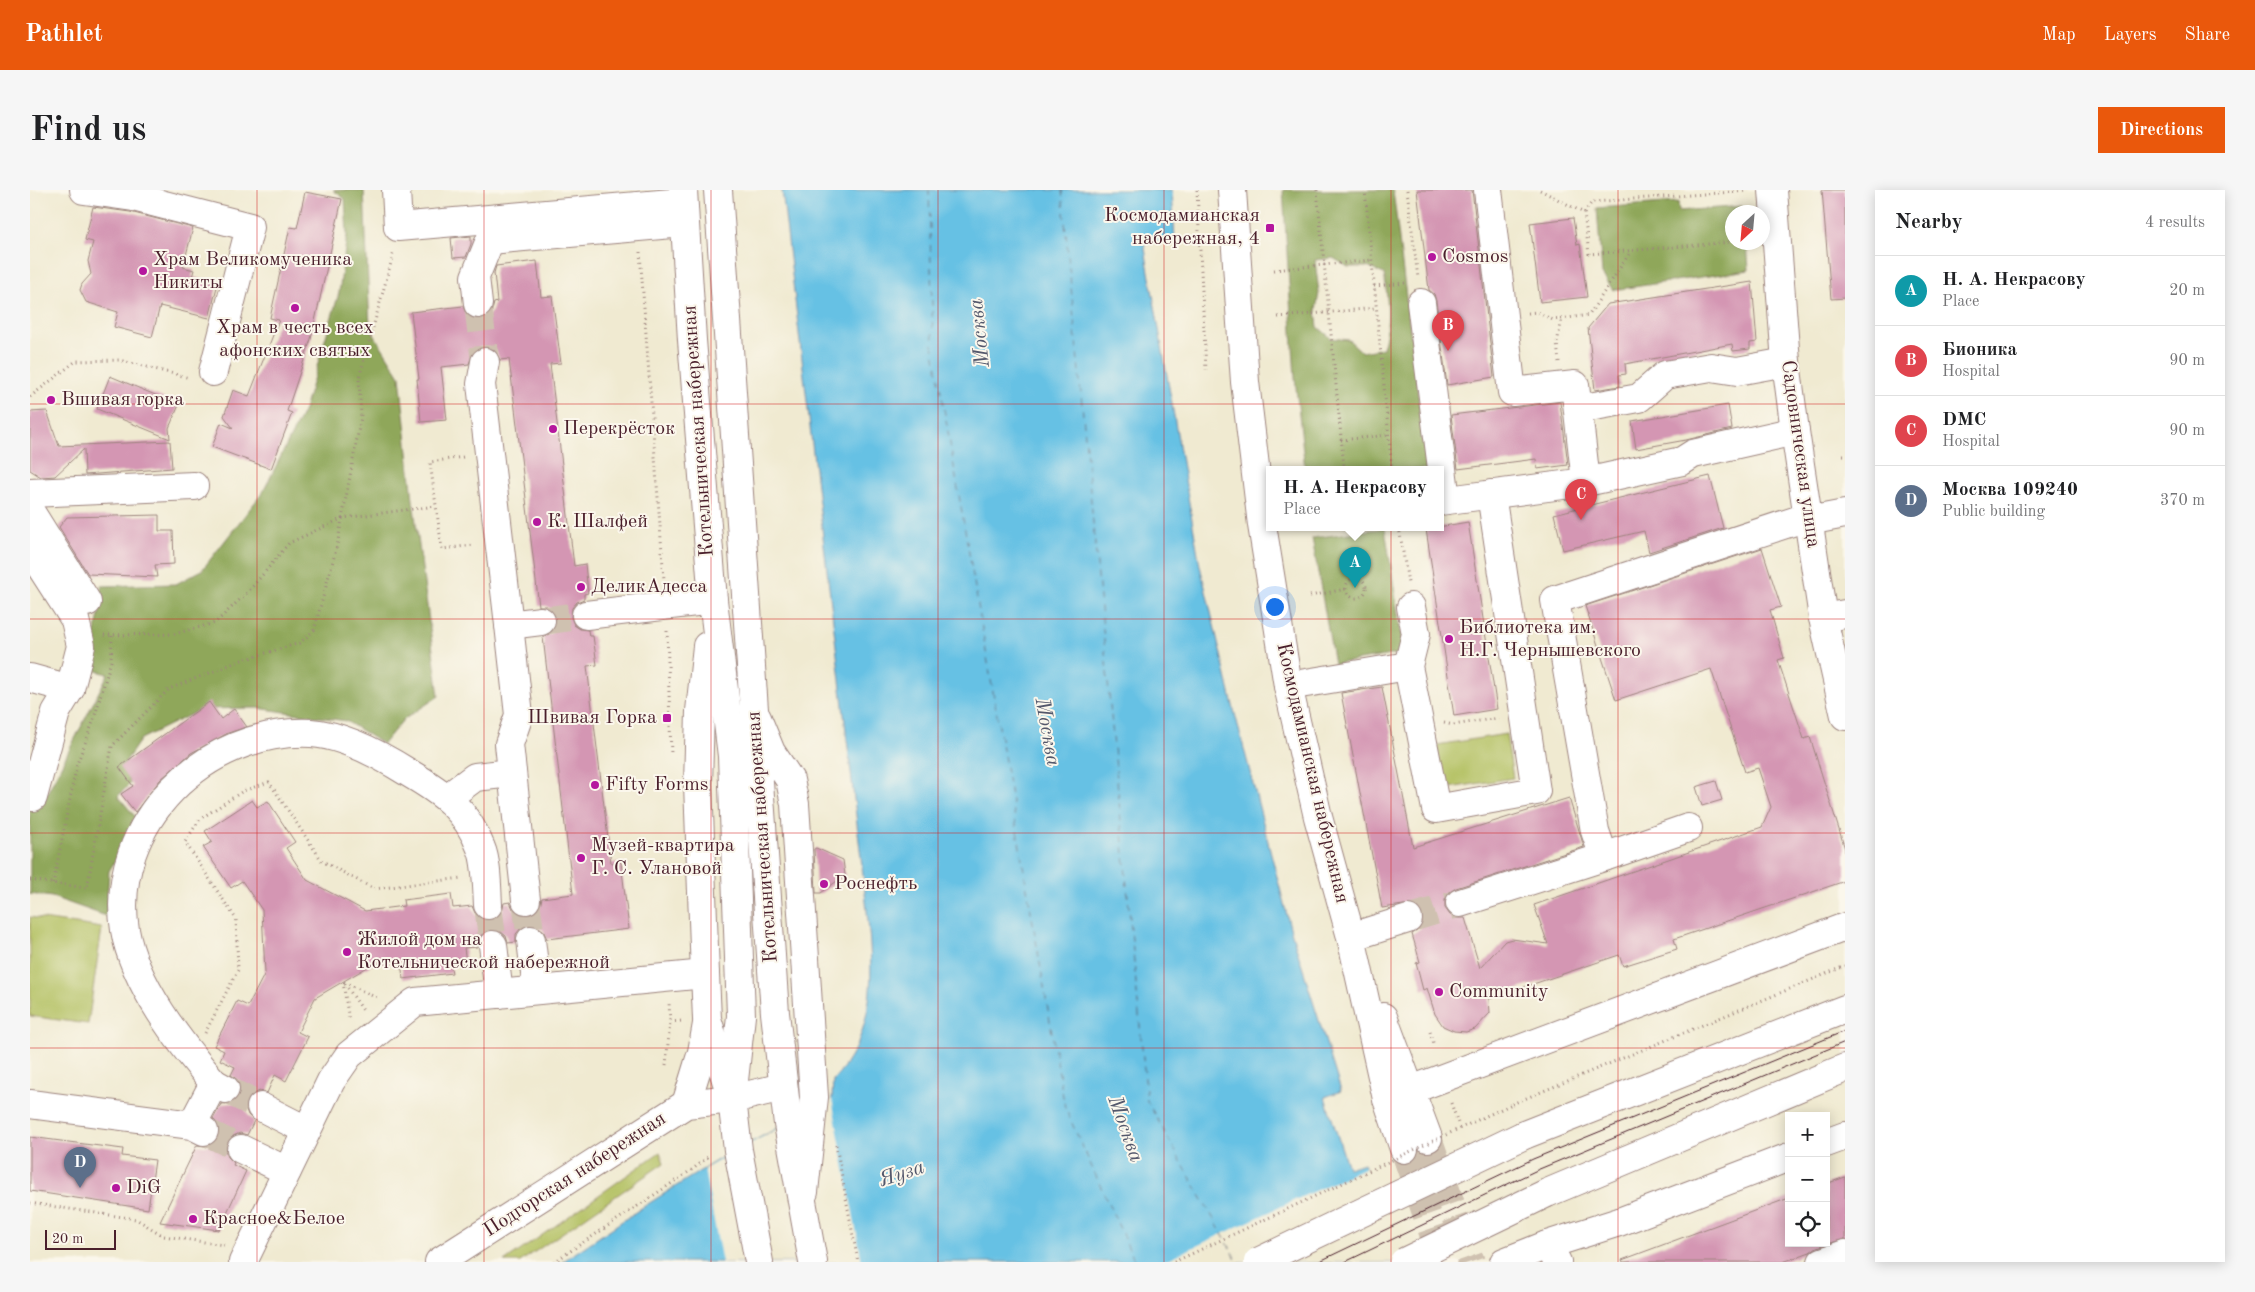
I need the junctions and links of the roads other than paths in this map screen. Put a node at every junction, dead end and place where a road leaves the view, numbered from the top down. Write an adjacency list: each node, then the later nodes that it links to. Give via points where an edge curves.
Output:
1 (84, 190): 12 (main road, via 133,197 250,227)
2 (396, 190): 7 (main road, via 398,227)
3 (718, 190): 38 (main road, Котельническая набережная)
4 (1232, 190): 24 (main road, Космодамианская набережная, via 1244,375)
5 (1488, 190): 13 (main road, via 1512,392 1575,385)
6 (1773, 190): 11 (main road, Садовническая улица)
7 (683, 205): 9 (main road, via 490,240 475,277); 27 (main road, Котельническая набережная)
8 (1420, 292): 15 (main road)
9 (478, 304)
10 (485, 362): 33 (main road, via 481,384)
11 (1786, 362): 13 (main road, via 1737,371 1711,367 1665,375 1639,398); 14 (main road, Садовническая улица)
12 (213, 372)
13 (1578, 409): 16 (main road)
14 (1795, 431): 16 (main road); 23 (main road, Садовническая улица)
15 (1439, 466)
16 (1586, 482): 19 (main road)
17 (194, 486): 18 (main road)
18 (30, 493)
19 (1491, 494): 20 (main road); 34 (main road, via 1536,790 1436,809)
20 (1444, 501)
21 (30, 511): 31 (main road)
22 (1845, 514): 23 (main road)
23 (1808, 519): 30 (main road, Садовническая улица); 44 (main road, via 1555,600 1595,832)
24 (1266, 524)
25 (1267, 531): 36 (main road, Космодамианская набережная)
26 (34, 566): 31 (main road)
27 (712, 600): 29 (main road); 53 (main road, via 700,711 698,784); 61 (main road, Котельническая набережная, via 732,756 741,1016)
28 (1411, 607): 34 (main road, via 1416,634)
29 (586, 615)
30 (1834, 616): 39 (main road, Садовническая улица)
31 (80, 619): 37 (main road, via 81,646)
32 (541, 621): 33 (main road)
33 (509, 625): 40 (main road, via 519,716 509,744)
34 (1408, 666): 36 (main road)
35 (30, 678): 37 (main road)
36 (1288, 686): 50 (main road, Космодамианская набережная, via 1318,817)
37 (70, 689): 41 (main road, via 56,712)
38 (754, 711): 59 (main road, Котельническая набережная); 72 (main road, via 771,752 790,780 795,804 814,1097)
39 (1845, 716)
40 (512, 774): 42 (main road, via 475,777); 45 (main road)
41 (30, 796)
42 (447, 798): 47 (main road, via 460,809 482,849); 62 (main road, via 390,761 351,743 312,733 278,735 245,743 211,759 182,779 161,801 142,830 129,859 122,894 125,931 152,998 182,1046 220,1086 198,1128)
43 (1688, 828): 44 (main road)
44 (1604, 857): 46 (main road)
45 (526, 900)
46 (1460, 903)
47 (488, 904)
48 (1408, 919): 50 (main road)
49 (1845, 927): 60 (main road)
50 (1352, 937): 60 (main road, Космодамианская набережная)
51 (531, 940): 54 (main road)
52 (493, 945): 55 (main road)
53 (705, 974): 54 (main road); 57 (main road)
54 (537, 990): 55 (main road)
55 (499, 994): 65 (main road, via 415,1002 354,1052 331,1081)
56 (1845, 1009): 79 (main road, bridge, via 1524,1135)
57 (707, 1019): 61 (main road); 63 (main road, Подгорская набережная, via 702,1052)
58 (1845, 1068): 80 (main road, bridge, via 1547,1193)
59 (783, 1086): 61 (main road, Подгорская набережная); 72 (main road, Котельническая набережная)
60 (1399, 1094): 68 (main road, Космодамианская набережная)
61 (732, 1099): 63 (main road, Подгорская набережная); 77 (main road, Котельническая набережная, via 738,1150)
62 (30, 1104)
63 (686, 1104): 76 (main road, Подгорская набережная)
64 (261, 1107): 65 (main road)
65 (306, 1130): 71 (main road)
66 (1845, 1136): 67 (main road)
67 (1830, 1142)
68 (1416, 1143)
69 (241, 1148): 71 (main road)
70 (1785, 1159): 73 (main road, via 1619,1222)
71 (287, 1171): 75 (main road)
72 (802, 1204): 78 (main road, Котельническая набережная)
73 (1552, 1254): 81 (main road)
74 (1845, 1254): 82 (main road)
75 (246, 1255)
76 (439, 1262)
77 (760, 1262)
78 (813, 1262)
79 (1258, 1262)
80 (1404, 1262)
81 (1504, 1262)
82 (1822, 1262)

